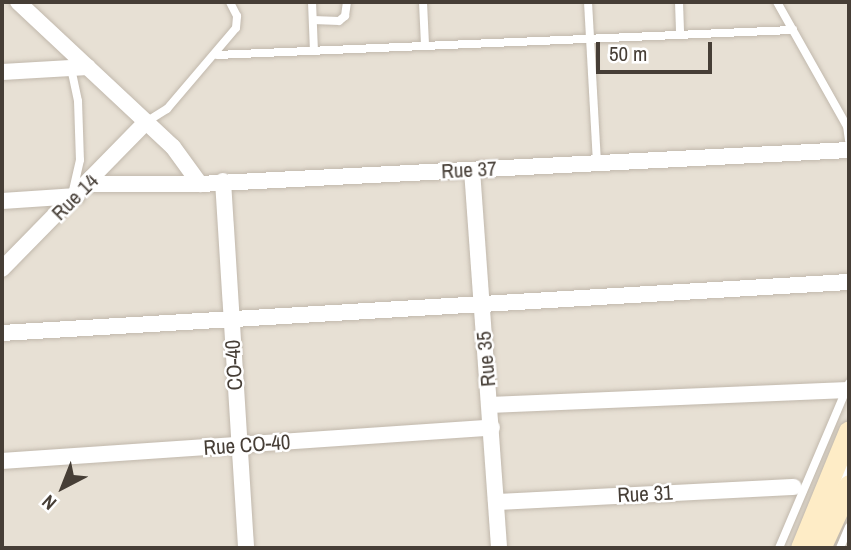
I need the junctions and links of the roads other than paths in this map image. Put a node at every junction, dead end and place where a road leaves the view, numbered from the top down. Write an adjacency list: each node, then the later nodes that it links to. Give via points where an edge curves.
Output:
1 (18, 2): 16 (street)
2 (230, 2): 15 (lane, via 237,16 236,28)
3 (312, 2): 9 (lane)
4 (347, 2): 9 (lane, via 345,16 339,21)
5 (423, 2): 13 (lane)
6 (588, 2): 12 (lane)
7 (679, 2): 11 (lane)
8 (777, 2): 10 (lane)
9 (313, 20): 14 (lane)
10 (793, 30): 11 (lane); 20 (lane, via 847,126)
11 (680, 35): 12 (lane)
12 (590, 39): 13 (lane); 22 (lane)
13 (425, 45): 14 (lane)
14 (314, 51): 15 (lane)
15 (217, 55): 19 (lane, via 167,109)
16 (88, 66): 17 (street); 19 (street)
17 (71, 68): 18 (street); 27 (lane, via 78,101 80,160)
18 (2, 72)
19 (146, 122): 25 (street, Rue 14); 26 (street, via 173,147)
20 (849, 140)
21 (849, 150): 22 (street, Rue 37)
22 (597, 162): 23 (street, Rue 37)
23 (472, 170): 24 (street, Rue 37); 31 (street, Rue 35)
24 (223, 181): 26 (street, Rue 37); 32 (street, CO-40)
25 (89, 184): 26 (street, Rue 37); 27 (street, Rue 14)
26 (200, 184)
27 (74, 196): 28 (street); 29 (street, Rue 14)
28 (2, 201)
29 (2, 269)
30 (849, 282): 31 (street)
31 (482, 304): 32 (street); 35 (street, Rue 35)
32 (232, 319): 33 (street); 38 (street, CO-40)
33 (2, 333)
34 (848, 386): 35 (street); 42 (lane)
35 (491, 405): 36 (street, Rue 35)
36 (492, 428): 38 (street, Rue CO-40); 43 (street, Rue 35)
37 (849, 431): 48 (street)
38 (239, 445): 39 (street, Rue CO-40); 45 (street, CO-40)
39 (2, 461)
40 (849, 461): 49 (lane)
41 (849, 485): 50 (street)
42 (801, 487): 43 (street, Rue 31); 47 (lane)
43 (496, 502): 46 (street, Rue 35)
44 (849, 527): 51 (lane)
45 (246, 548)
46 (499, 548)
47 (779, 548)
48 (801, 548)
49 (811, 548)
50 (821, 548)
51 (839, 548)

